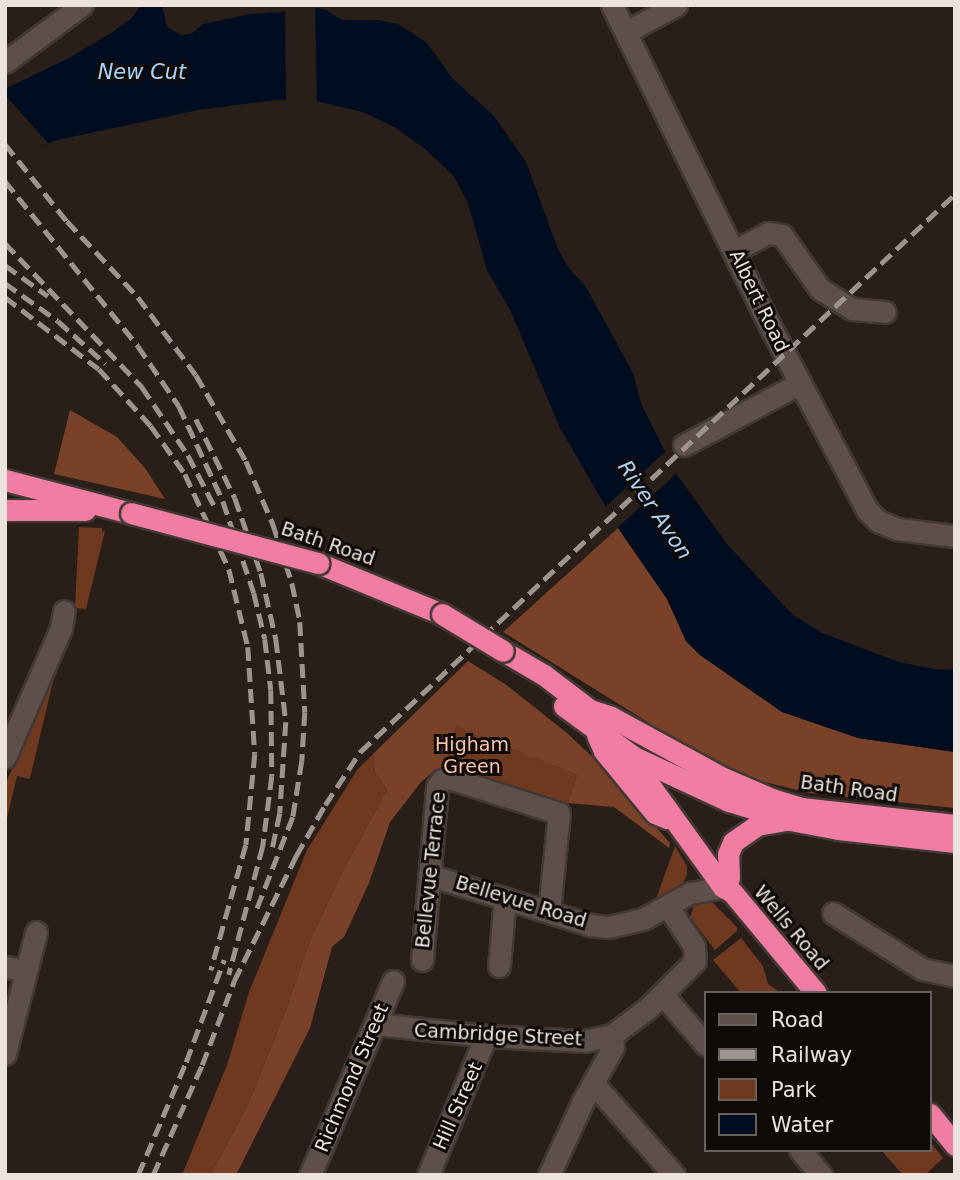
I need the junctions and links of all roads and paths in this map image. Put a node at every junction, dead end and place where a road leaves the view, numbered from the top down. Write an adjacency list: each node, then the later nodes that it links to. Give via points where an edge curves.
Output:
1 (82, 5): 5 (street)
2 (612, 5): 4 (street, Albert Road)
3 (673, 6): 4 (street)
4 (626, 32): 6 (street, Albert Road)
5 (5, 62)
6 (734, 251): 7 (street, via 768,233 782,235 820,289 852,309); 8 (street, Albert Road)
7 (885, 312)
8 (800, 383): 9 (street); 13 (street, Albert Road, via 867,510 878,521 897,530)
9 (684, 445)
10 (5, 480): 12 (highway, Bath Road)
11 (5, 510): 12 (highway, Bath Road)
12 (123, 511): 15 (highway, Bath Road, bridge, via 318,563 442,614)
13 (955, 536)
14 (64, 611): 19 (street, via 61,628)
15 (508, 654): 16 (highway, Bath Road); 17 (highway, Bath Road)
16 (590, 710): 18 (highway, Bath Road); 22 (highway, Bath Road, via 723,778 791,805)
17 (597, 733): 18 (highway, Bath Road); 21 (highway, via 604,751 654,813)
18 (624, 750): 20 (highway, Bath Road, via 729,801); 21 (highway, Wells Road)
19 (5, 757)
20 (790, 820): 23 (highway, Bath Road); 26 (highway, via 757,825 733,842 728,854)
21 (680, 824): 24 (highway, Wells Road)
22 (955, 825)
23 (955, 842)
24 (698, 852): 26 (highway, Wells Road, via 705,847); 27 (street)
25 (429, 875): 28 (street, Bellevue Road); 30 (street, Bellevue Terrace, via 437,787 449,778 559,813); 33 (street, Bellevue Terrace)
26 (728, 886): 27 (street, Bellevue Road); 38 (highway, Wells Road)
27 (690, 893): 29 (street, Bellevue Road)
28 (505, 898): 30 (street, Bellevue Road); 34 (street)
29 (668, 907): 30 (street, Bellevue Road, via 608,927); 39 (street, Cambridge Street, via 697,953)
30 (550, 911)
31 (832, 913): 36 (street, via 922,969)
32 (36, 932): 35 (street)
33 (422, 960)
34 (499, 967)
35 (16, 968): 44 (street)
36 (955, 976)
37 (393, 981): 40 (street, Richmond Street)
38 (814, 991)
39 (663, 995): 41 (street, Cambridge Street); 43 (street)
40 (376, 1024): 42 (street, Cambridge Street); 49 (street, Richmond Street)
41 (612, 1035): 42 (street, Cambridge Street, via 585,1041); 45 (street, via 613,1047)
42 (486, 1036): 50 (street, Hill Street)
43 (704, 1043)
44 (5, 1054)
45 (593, 1083): 51 (street); 52 (street)
46 (932, 1116): 47 (highway)
47 (954, 1142)
48 (802, 1152): 53 (street)
49 (310, 1175)
50 (428, 1175)
51 (549, 1175)
52 (674, 1175)
53 (821, 1175)

